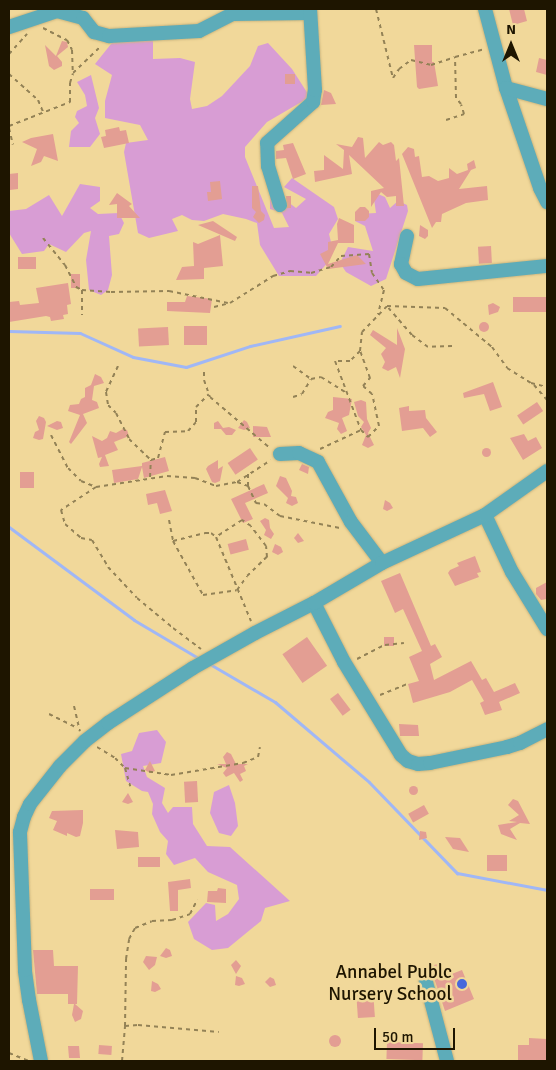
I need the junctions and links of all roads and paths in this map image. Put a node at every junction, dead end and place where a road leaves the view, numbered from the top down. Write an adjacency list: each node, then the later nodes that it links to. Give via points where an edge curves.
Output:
1 (376, 9): 9 (path, via 393,78 411,60 431,65)
2 (485, 9): 7 (street)
3 (310, 11): 6 (street, via 232,14 200,31); 19 (street, via 313,102 267,143 268,166)
4 (31, 21): 5 (street); 6 (street, via 49,12 67,12 83,18 100,35); 8 (path, via 26,38); 10 (path, via 67,40 72,50)
5 (9, 27)
6 (108, 36): 10 (path)
7 (494, 46): 9 (path); 12 (street)
8 (9, 54)
9 (455, 57): 15 (path, via 456,98 462,104 464,114)
10 (73, 73): 14 (path, via 70,102)
11 (9, 74): 14 (path, via 38,100)
12 (506, 88): 13 (street); 18 (street)
13 (547, 99)
14 (43, 112): 16 (path)
15 (446, 120)
16 (9, 127): 17 (path)
17 (13, 144)
18 (547, 202)
19 (280, 205)
20 (407, 236): 22 (street, via 401,264 406,273 418,279)
21 (43, 238): 23 (path, via 65,265 76,287)
22 (547, 266)
23 (82, 290): 24 (path, via 169,291); 27 (path)
24 (230, 303): 26 (path); 28 (path, via 273,276 290,271 311,273 331,267 341,256 368,254 372,273 384,290)
25 (387, 306): 28 (path); 29 (path, via 412,335 428,347); 35 (path, via 445,308 492,347 507,368)
26 (214, 307)
27 (82, 315)
28 (377, 316): 30 (path, via 362,332)
29 (452, 346)
30 (360, 351): 37 (path, via 350,361 335,361); 41 (path, via 370,378 363,386 372,394 379,426 368,438)
31 (118, 366): 44 (path, via 106,392 108,405 116,413 129,439)
32 (293, 366): 34 (path)
33 (204, 372): 38 (path)
34 (312, 379): 37 (path, via 321,378); 39 (path, via 302,394)
35 (534, 384): 36 (path); 40 (path)
36 (547, 388)
37 (347, 393): 41 (path)
38 (208, 394): 43 (path, via 258,439); 44 (path, via 196,407 196,422 188,431 165,432 158,458)
39 (293, 397)
40 (547, 400)
41 (360, 430): 45 (path, via 321,448)
42 (51, 435): 51 (path, via 68,468 81,481)
43 (280, 454): 45 (street, via 299,453); 47 (path)
44 (151, 460): 48 (path)
45 (318, 462): 54 (street, via 351,522)
46 (547, 471): 52 (street)
47 (248, 474): 49 (path); 50 (path)
48 (150, 477): 49 (path, via 195,478 216,486); 51 (path)
49 (237, 482): 50 (path)
50 (248, 486): 54 (path, via 256,503 264,504 280,516)
51 (96, 487): 63 (path, via 61,510 65,524 81,538 92,540 108,567 137,598)
52 (485, 515): 57 (street); 60 (street, via 512,572)
53 (169, 520): 56 (path)
54 (360, 532): 57 (street)
55 (216, 538): 56 (path, via 205,533); 58 (path); 58 (path, via 242,520 251,526 266,546 267,557)
56 (173, 541): 58 (path, via 204,595)
57 (382, 563): 59 (street)
58 (237, 590): 61 (path)
59 (314, 603): 61 (street); 64 (street)
60 (547, 629)
61 (256, 633): 63 (street)
62 (404, 643): 64 (path, via 385,645)
63 (213, 657): 70 (street, via 108,722)
64 (346, 664): 66 (street)
65 (408, 684): 66 (path)
66 (369, 700): 69 (street, via 401,755 418,764 507,747)
67 (74, 706): 70 (path)
68 (49, 714): 70 (path)
69 (547, 729)
70 (82, 734): 72 (path); 80 (street, via 30,804 20,832 25,970)
71 (260, 747): 72 (path, via 258,757 243,763 171,775)
72 (125, 768): 73 (path)
73 (130, 786)
74 (197, 900): 76 (path, via 190,914 172,920 152,921 135,928 129,939 126,959)
75 (426, 982): 82 (street)
76 (125, 1026): 77 (path); 81 (path)
77 (219, 1032)
78 (9, 1054): 79 (path)
79 (27, 1061)
80 (41, 1061)
81 (122, 1061)
82 (447, 1061)

